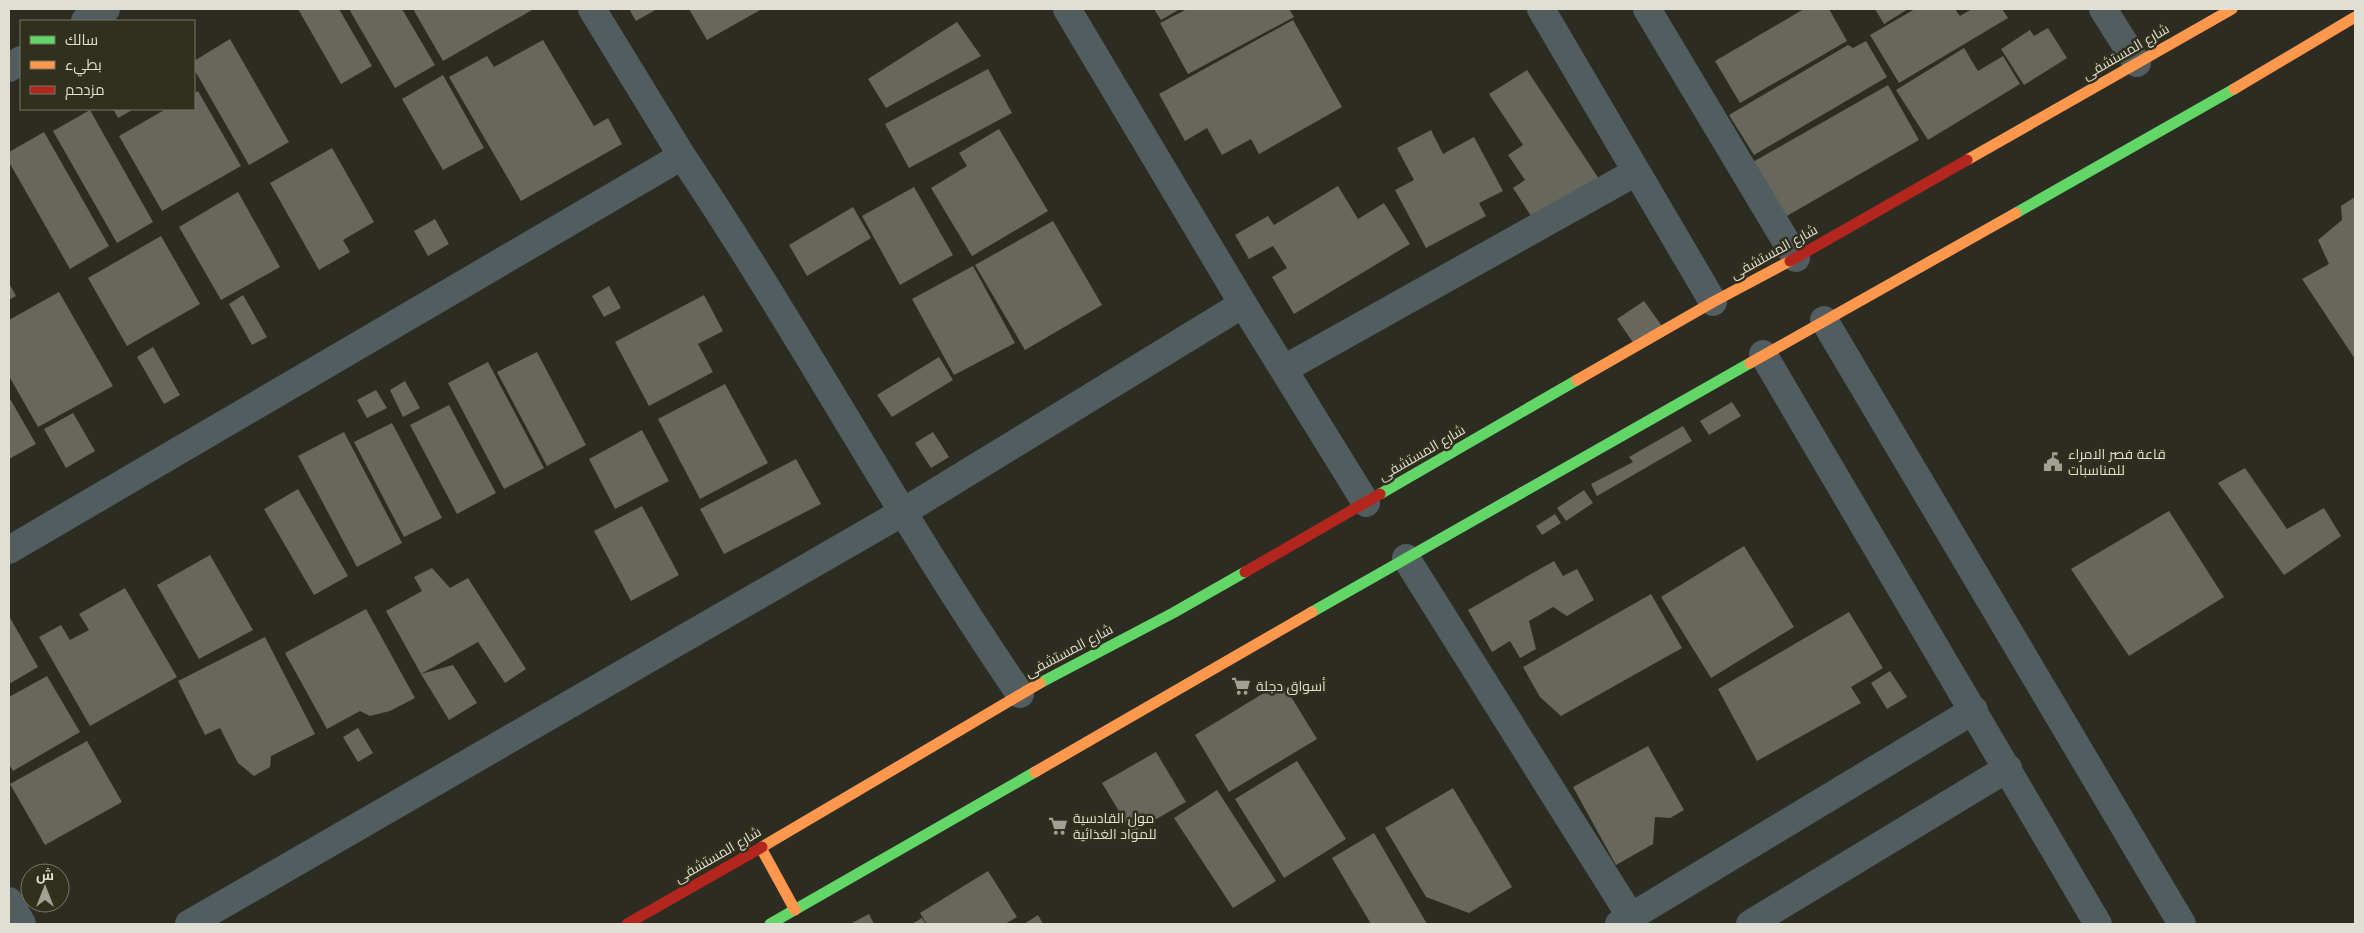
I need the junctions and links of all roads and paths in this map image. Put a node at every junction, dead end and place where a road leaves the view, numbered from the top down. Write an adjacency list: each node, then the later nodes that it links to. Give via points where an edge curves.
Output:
1 (106, 9): 9 (street)
2 (592, 9): 13 (street)
3 (1068, 9): 17 (street)
4 (1541, 9): 14 (street)
5 (1647, 9): 15 (street)
6 (2103, 9): 11 (street)
7 (2232, 9): 11 (street, شارع المستشفى)
8 (2355, 17): 18 (street, via 2189,115)
9 (87, 20)
10 (20, 61): 12 (street)
11 (2137, 63): 15 (street, شارع المستشفى)
12 (9, 68)
13 (682, 156): 22 (street, via 740,242); 23 (street)
14 (1636, 172): 16 (street); 20 (street)
15 (1796, 258): 16 (street, شارع المستشفى)
16 (1713, 302): 21 (street, شارع المستشفى)
17 (1243, 304): 20 (street); 22 (street)
18 (1824, 320): 19 (street); 38 (street)
19 (1762, 354): 24 (street); 26 (street)
20 (1284, 369): 21 (street)
21 (1366, 503): 25 (street, شارع المستشفى, via 1173,613)
22 (903, 512): 25 (street); 33 (street)
23 (9, 550)
24 (1406, 558): 30 (street); 31 (street)
25 (1020, 694): 28 (street, شارع المستشفى)
26 (1974, 710): 27 (street); 31 (street)
27 (2008, 768): 36 (street); 37 (street)
28 (761, 848): 30 (street); 34 (street, شارع المستشفى)
29 (9, 902): 32 (street)
30 (795, 910): 35 (street)
31 (1625, 921)
32 (22, 924)
33 (189, 924)
34 (627, 924)
35 (770, 924)
36 (1750, 924)
37 (2098, 924)
38 (2182, 924)

